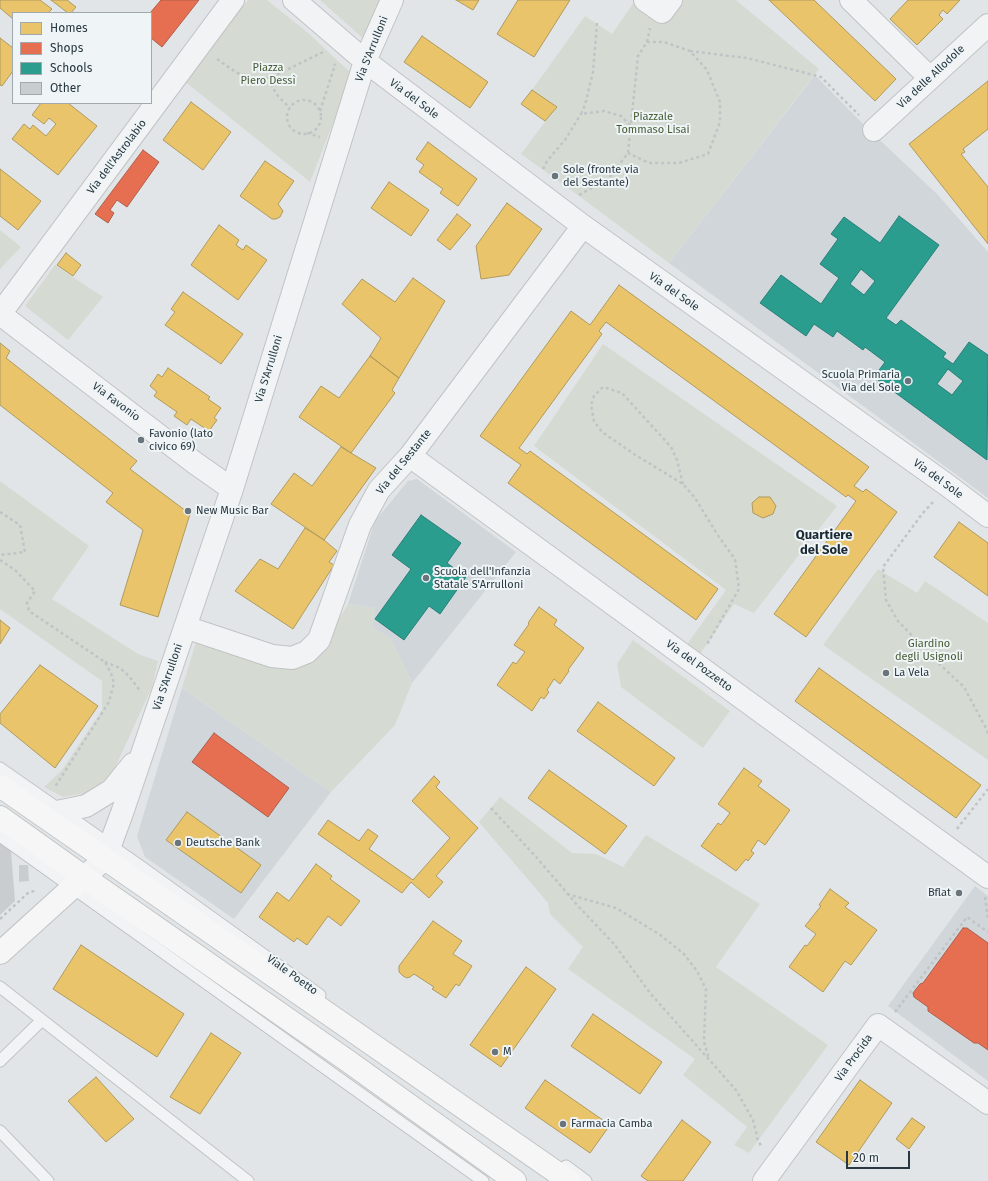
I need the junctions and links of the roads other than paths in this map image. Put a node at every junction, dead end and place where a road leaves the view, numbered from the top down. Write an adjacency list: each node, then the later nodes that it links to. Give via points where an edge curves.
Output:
1 (233, 0): 12 (street, Via dell'Astrolabio)
2 (294, 0): 8 (street, Via del Sole)
3 (392, 0): 8 (street, Via S'Arrulloni)
4 (645, 0): 5 (street, via 662,12)
5 (671, 0)
6 (863, 4): 9 (street)
7 (988, 25): 9 (street, Via delle Allodole)
8 (365, 61): 11 (street, Via del Sole); 14 (street, Via S'Arrulloni)
9 (930, 78): 10 (street, Via delle Allodole)
10 (874, 130)
11 (583, 226): 13 (street, Via del Sestante); 15 (street, Via del Sole)
12 (0, 314): 14 (street, Via Favonio)
13 (410, 456): 16 (street, Via del Sestante, via 379,490 360,525 319,640 307,652 292,658 272,656); 25 (street, Via del Pozzetto, via 945,846)
14 (232, 489): 16 (street, Via S'Arrulloni)
15 (988, 516)
16 (185, 627): 17 (street, Via S'Arrulloni)
17 (150, 729): 20 (street, Via S'Arrulloni, via 132,766 112,790 86,806); 23 (street, Via S'Arrulloni)
18 (0, 768): 20 (lane, Viale Poetto)
19 (0, 786): 20 (main road, Viale Poetto)
20 (50, 809): 23 (main road, Viale Poetto, via 65,830)
21 (0, 817): 24 (main road)
22 (0, 836): 24 (lane)
23 (108, 852): 24 (street); 36 (main road, Viale Poetto); 37 (lane, Viale Poetto)
24 (78, 882): 26 (main road); 34 (lane); 35 (main road, via 345,1059)
25 (986, 885)
26 (0, 953)
27 (0, 987): 28 (lane)
28 (42, 1020): 29 (lane); 33 (lane)
29 (0, 1061)
30 (988, 1104): 38 (street, Via Procida, via 878,1025)
31 (0, 1131): 32 (lane)
32 (48, 1181)
33 (248, 1181)
34 (482, 1181)
35 (515, 1181)
36 (569, 1181)
37 (586, 1181)
38 (764, 1181)

